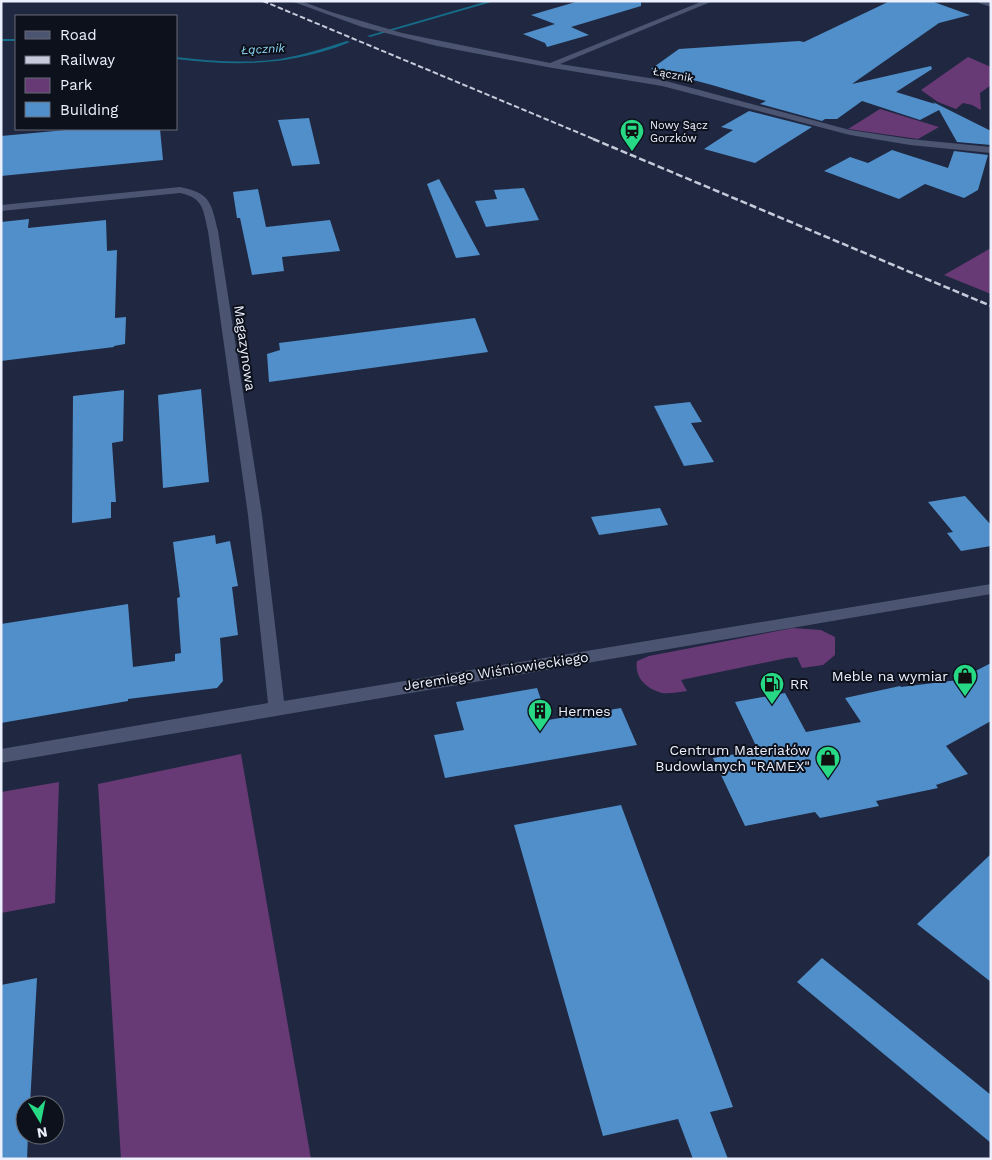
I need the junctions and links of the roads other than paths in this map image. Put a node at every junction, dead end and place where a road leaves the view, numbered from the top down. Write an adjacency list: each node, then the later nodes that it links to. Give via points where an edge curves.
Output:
1 (294, 1): 5 (street, Łącznik, via 382,30)
2 (710, 1): 5 (street)
3 (982, 1): 4 (street)
4 (991, 4)
5 (550, 65): 6 (street, Łącznik, via 703,92 870,136)
6 (991, 150)
7 (1, 208): 9 (street, Magazynowa, via 180,190 196,192 205,199 213,231 255,515)
8 (991, 589): 9 (street, Jeremiego Wiśniowieckiego)
9 (277, 708): 10 (street, Jeremiego Wiśniowieckiego)
10 (1, 756)

